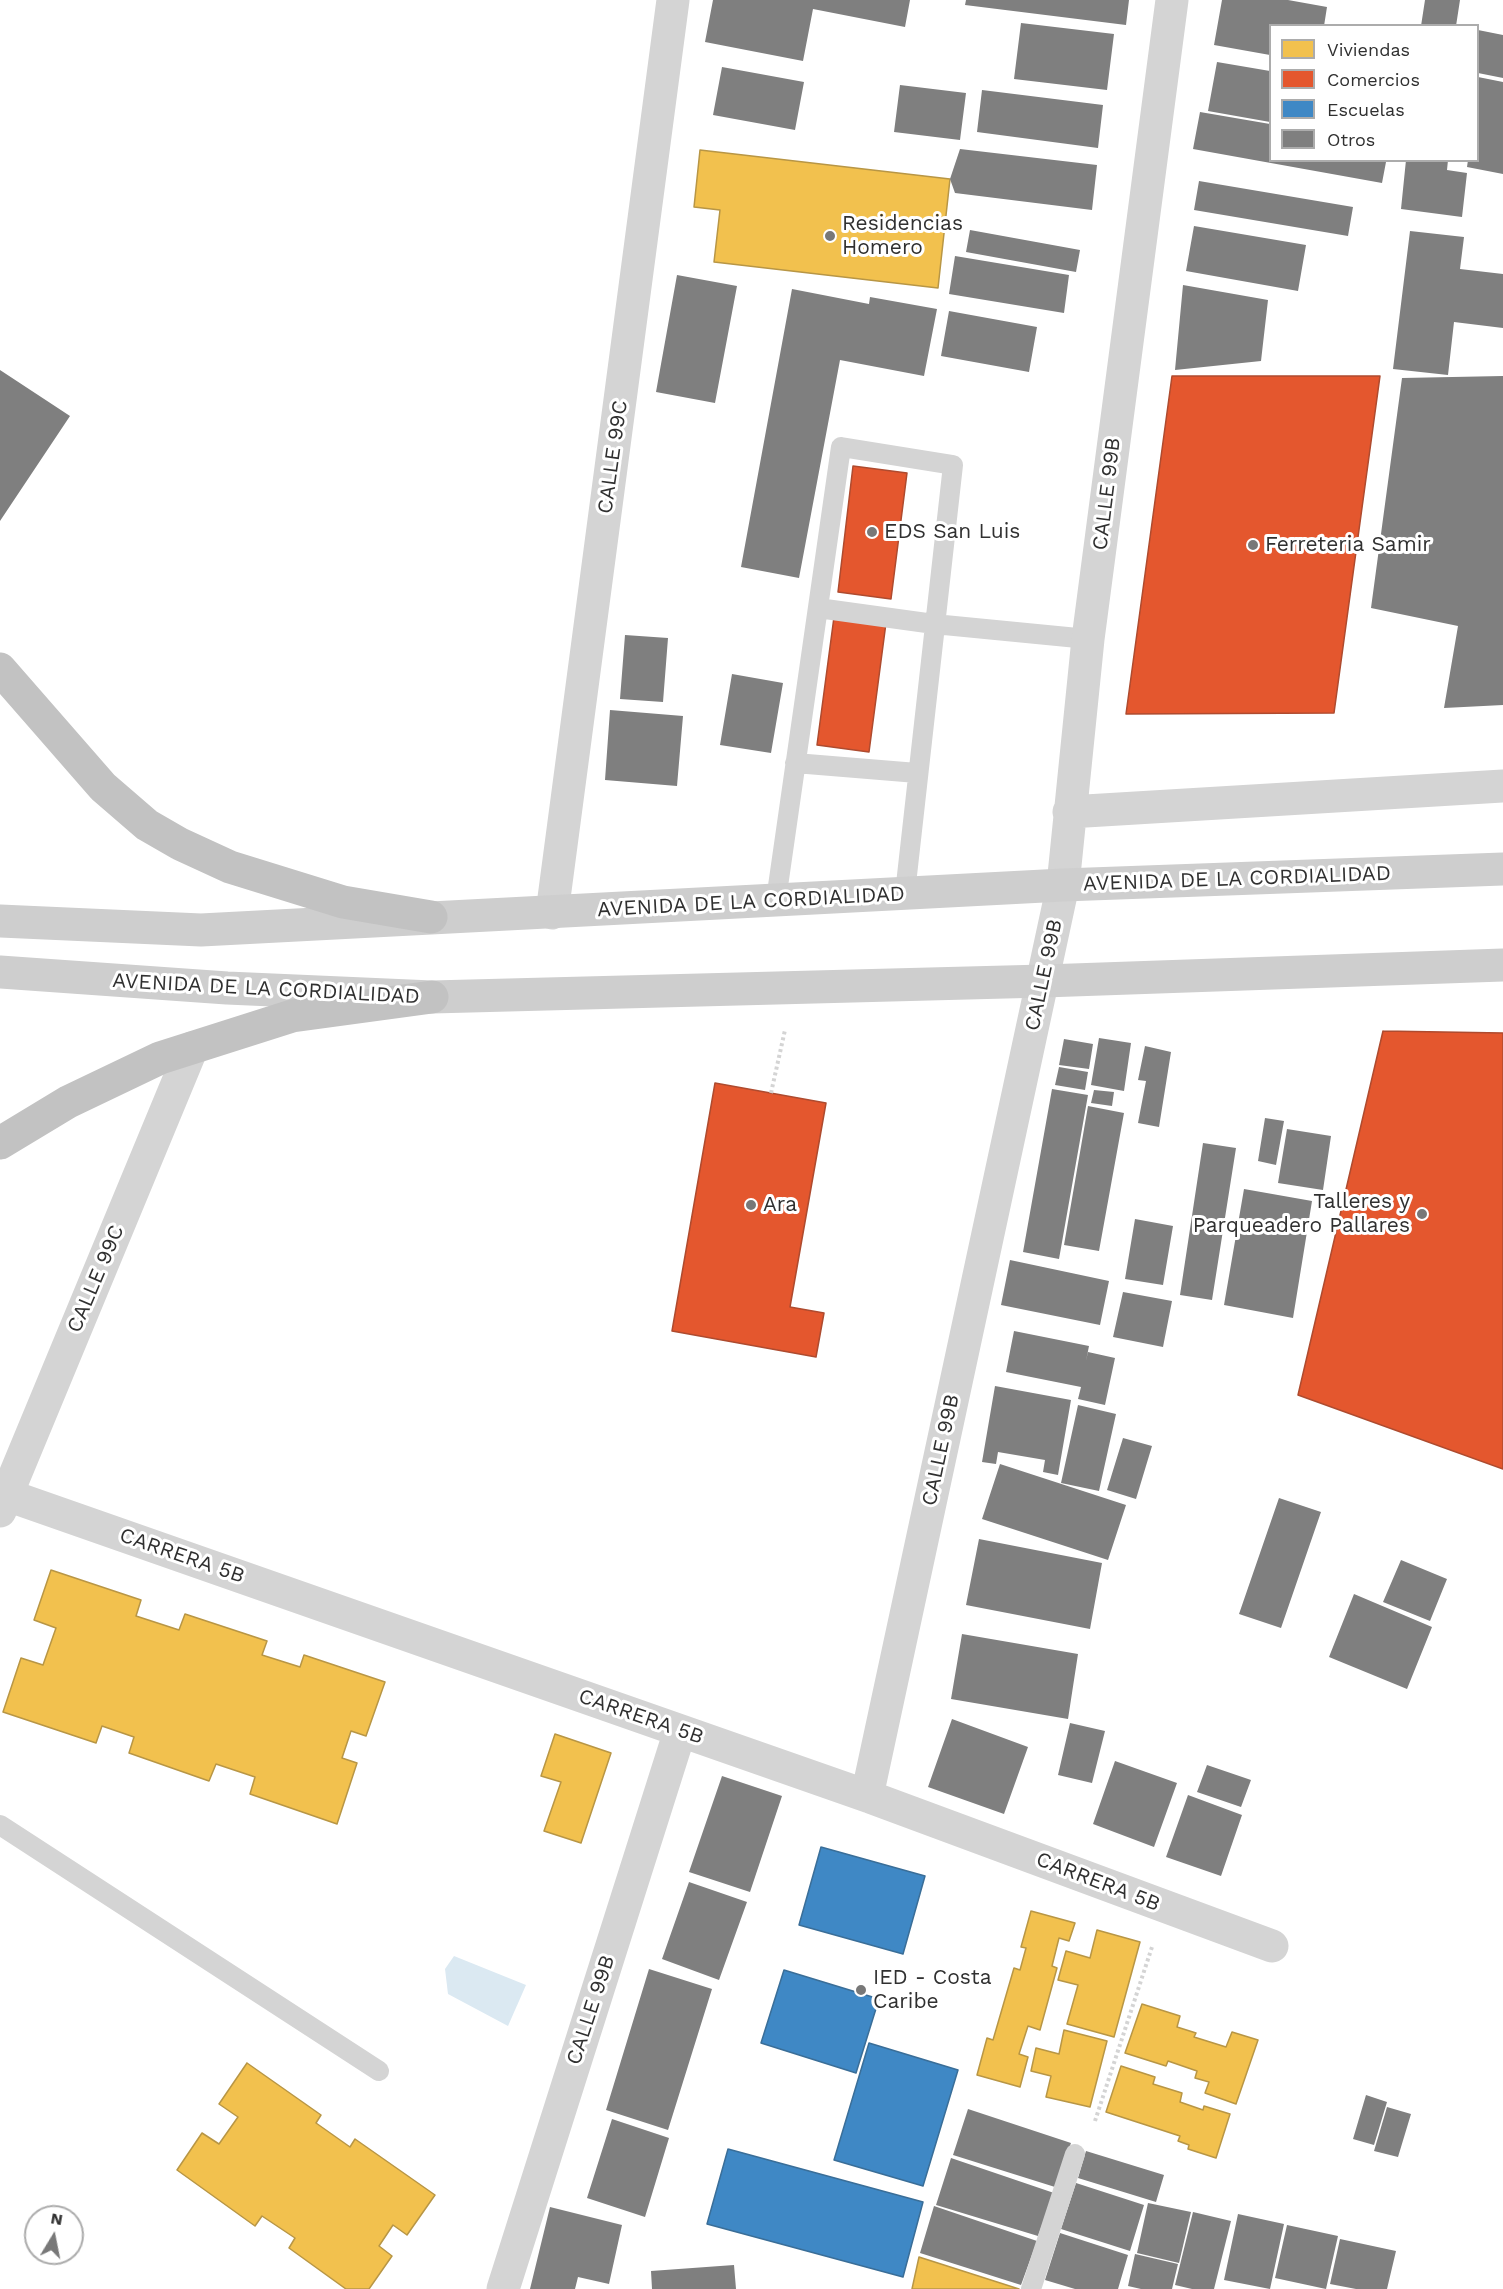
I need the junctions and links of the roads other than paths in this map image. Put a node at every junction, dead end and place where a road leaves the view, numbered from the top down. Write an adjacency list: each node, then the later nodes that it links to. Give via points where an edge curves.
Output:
1 (673, 0): 15 (street, CALLE 99C)
2 (1172, 0): 5 (street, CALLE 99B)
3 (818, 608): 4 (lane); 4 (lane, via 841,447 953,465); 7 (lane)
4 (934, 624): 5 (lane); 8 (lane)
5 (1088, 639): 10 (street, CALLE 99B)
6 (0, 669): 16 (highway, via 103,787 147,825 171,839 230,867 272,881 343,902)
7 (795, 763): 8 (lane); 14 (lane)
8 (917, 773): 13 (lane)
9 (1503, 786): 10 (street)
10 (1070, 812): 12 (street, CALLE 99B)
11 (1503, 869): 12 (main road, AVENIDA DE LA CORDIALIDAD)
12 (1063, 885): 13 (main road, AVENIDA DE LA CORDIALIDAD); 20 (street, CALLE 99B)
13 (905, 893): 14 (main road, AVENIDA DE LA CORDIALIDAD)
14 (776, 900): 15 (main road, AVENIDA DE LA CORDIALIDAD)
15 (552, 913): 16 (main road, AVENIDA DE LA CORDIALIDAD)
16 (431, 917): 17 (main road, AVENIDA DE LA CORDIALIDAD, via 201,930)
17 (0, 921)
18 (1503, 965): 20 (main road, AVENIDA DE LA CORDIALIDAD)
19 (0, 972): 21 (main road, AVENIDA DE LA CORDIALIDAD)
20 (1044, 981): 21 (main road, AVENIDA DE LA CORDIALIDAD); 26 (street, CALLE 99B)
21 (432, 997): 22 (highway, via 292,1016)
22 (192, 1048): 23 (highway, via 160,1058 68,1102); 24 (street, CALLE 99C)
23 (0, 1143)
24 (3, 1503): 25 (street, CARRERA 5B)
25 (680, 1731): 26 (street, CARRERA 5B); 31 (street, CALLE 99B)
26 (867, 1796): 28 (street, CARRERA 5B)
27 (0, 1825): 29 (lane)
28 (1272, 1947)
29 (379, 2071)
30 (1075, 2154): 32 (lane)
31 (503, 2289)
32 (1031, 2289)

